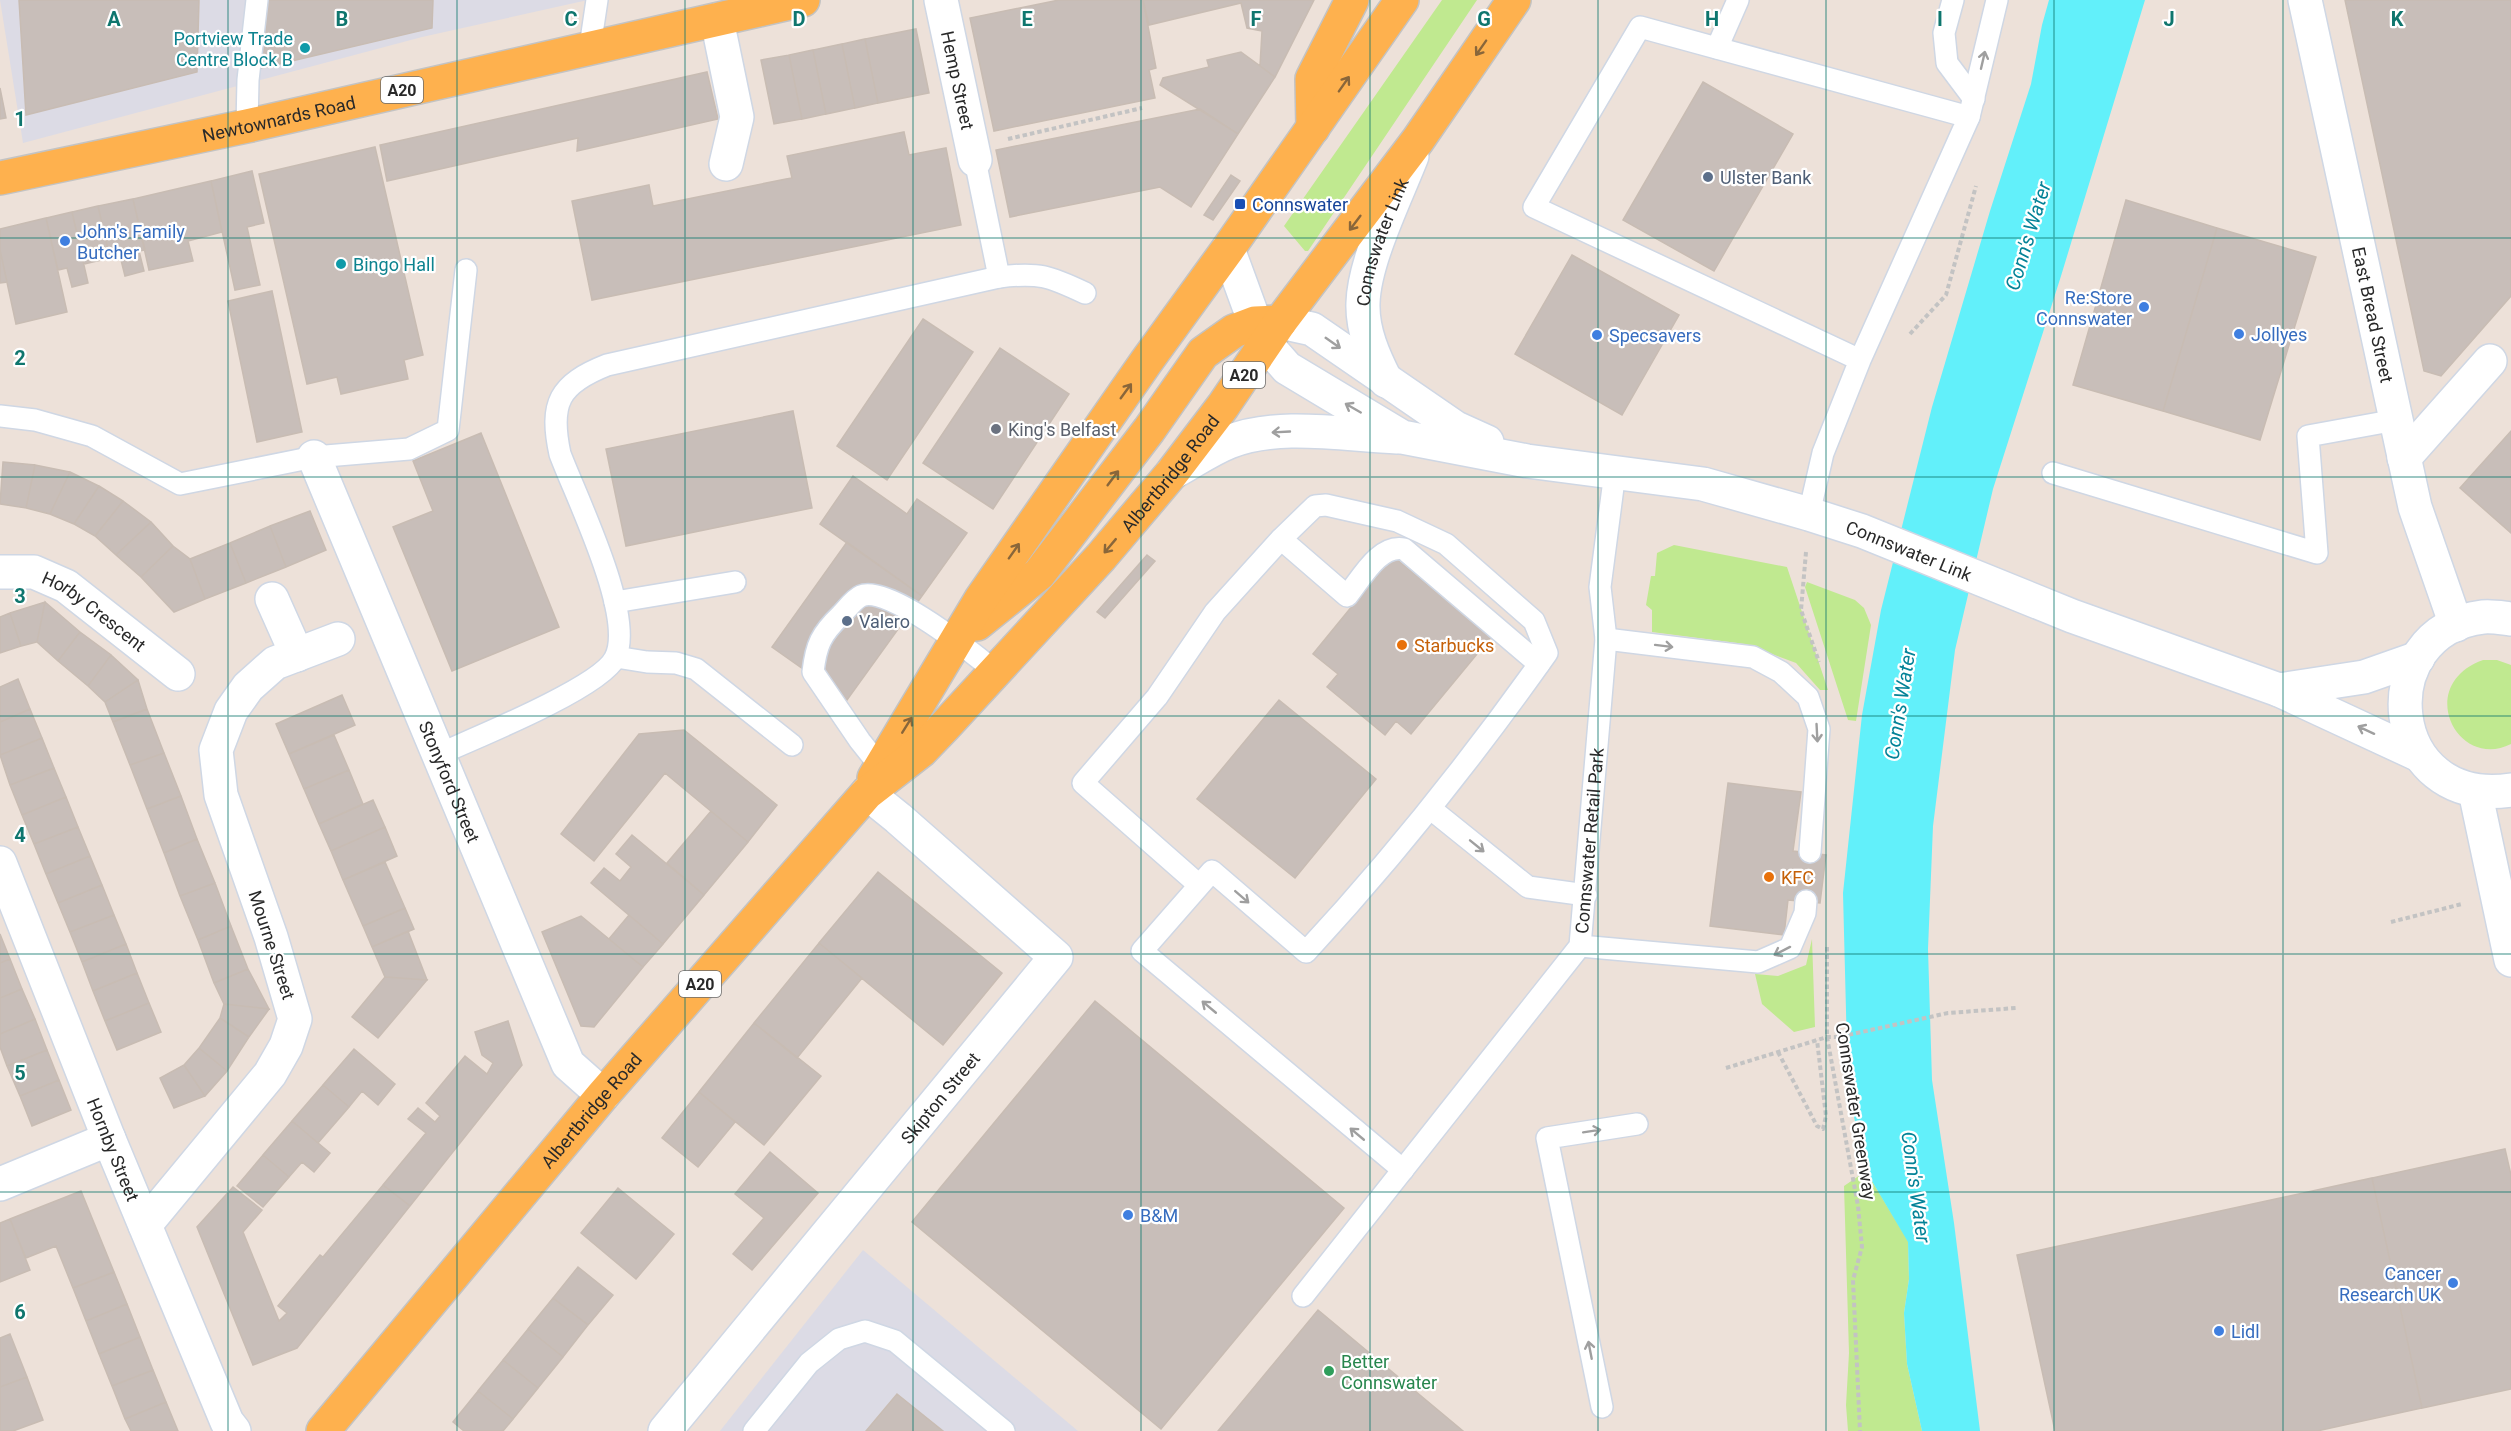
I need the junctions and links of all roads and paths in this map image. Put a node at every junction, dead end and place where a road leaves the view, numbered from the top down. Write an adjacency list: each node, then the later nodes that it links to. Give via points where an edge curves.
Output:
1 (257, 0): 17 (lane)
2 (597, 0): 13 (lane)
3 (804, 0): 12 (main road, Newtownards Road / A20)
4 (941, 0): 20 (street, Hemp Street)
5 (1352, 0): 18 (main road, via 1312,79)
6 (1402, 0): 18 (main road, Albertbridge Road / A20, one-way to 6)
7 (1514, 0): 19 (main road, Albertbridge Road / A20, one-way to 19)
8 (1738, 0): 14 (lane)
9 (1953, 0): 16 (lane, via 1944,33 1947,63)
10 (1997, 0): 16 (lane, one-way to 10)
11 (2305, 0): 32 (street, East Bread Street)
12 (717, 20): 13 (main road, Newtownards Road / A20); 21 (street, via 737,117)
13 (590, 47): 17 (main road, Newtownards Road / A20)
14 (1717, 48): 16 (lane); 28 (lane, via 1640,27 1534,207)
15 (1142, 108): 20 (path)
16 (1972, 108): 28 (lane)
17 (247, 126): 22 (main road, Newtownards Road / A20)
18 (1313, 128): 23 (main road, Albertbridge Road / A20)
19 (1418, 140): 27 (main road, Albertbridge Road / A20, one-way to 27); 30 (street, Connswater Link, via 1368,270 1364,291 1365,329)
20 (973, 154): 25 (lane)
21 (726, 164)
22 (0, 178)
23 (1228, 249): 27 (street, Connswater Link); 49 (main road, Albertbridge Road / A20, one-way to 23, via 981,599)
24 (466, 270): 34 (lane, via 448,430 409,449)
25 (999, 277): 26 (lane, via 1048,276); 45 (lane, via 607,365 575,380 561,398 556,435)
26 (1085, 293)
27 (1266, 329): 30 (street, Connswater Link, one-way to 30, via 1312,329); 33 (street, Connswater Link, one-way to 27, via 1287,368); 38 (main road, Albertbridge Road / A20, via 1223,406); 49 (main road, one-way to 27, via 1039,574 1203,353 1234,331)
28 (1860, 360): 40 (lane, via 1823,453)
29 (2490, 361): 35 (street)
30 (1386, 381): 36 (street, Connswater Link, via 1456,428)
31 (0, 416): 34 (lane, via 35,420 92,435 180,484)
32 (2396, 420): 35 (street, East Bread Street); 39 (lane, via 2308,436 2317,554)
33 (1402, 437): 36 (street, Connswater Link); 38 (street, Connswater Link, one-way to 38, via 1303,431 1254,435 1229,442)
34 (314, 457): 59 (street, Stonyford Street)
35 (2404, 458): 46 (street, East Bread Street, via 2415,507)
36 (1527, 461): 37 (street, Connswater Link)
37 (1615, 472): 40 (street, Connswater Link, via 1703,484); 48 (lane, Connswater Retail Park, via 1600,587)
38 (1172, 473): 55 (main road, Albertbridge Road / A20, one-way to 55)
39 (2053, 473)
40 (1809, 514): 54 (path, via 1801,610); 57 (street, Connswater Link)
41 (1281, 539): 53 (lane, via 1347,596 1383,553 1397,547 1404,549); 53 (lane, via 1315,506 1326,505 1397,521 1446,544 1534,621 1547,652); 67 (lane, via 1215,612 1157,697 1083,783)
42 (0, 572): 56 (street, Horby Crescent, via 34,572 66,586)
43 (735, 582): 45 (lane)
44 (272, 599): 50 (street)
45 (615, 602): 51 (lane, via 620,638)
46 (2490, 617): 52 (street, via 2433,640)
47 (338, 639): 50 (street, Mourne Street)
48 (1606, 639): 65 (lane, one-way to 65, via 1753,657 1781,672 1808,697 1819,729); 68 (lane, Connswater Retail Park)
49 (957, 640): 55 (lane); 61 (main road, Albertbridge Road / A20, one-way to 49); 61 (lane, via 876,595 861,596 829,626 816,646 813,672)
50 (297, 656): 85 (street, Mourne Street, via 275,663 248,687 231,711 216,750 221,795 295,1018 286,1046 270,1074)
51 (616, 657): 58 (lane, via 689,665); 59 (lane, via 608,668 575,690)
52 (2418, 658): 57 (street, Connswater Link, via 2364,677); 60 (street, via 2408,679 2404,702 2408,730)
53 (1539, 664): 64 (lane)
54 (1821, 665)
55 (996, 672): 61 (main road, Albertbridge Road / A20, via 921,751)
56 (178, 674)
57 (2279, 690): 60 (street, Connswater Link, one-way to 57)
58 (792, 745)
59 (437, 755): 80 (street, Stonyford Street, via 568,1064)
60 (2419, 755): 62 (street, via 2438,775 2463,789)
61 (878, 779): 80 (main road, Albertbridge Road / A20); 90 (street, Skipton Street, via 908,826 1056,957)
62 (2475, 790): 63 (street, via 2490,794); 69 (street)
63 (2511, 790)
64 (1431, 809): 67 (lane, one-way to 64, via 1212,871 1306,952 1373,880); 68 (lane, one-way to 68, via 1528,887)
65 (1810, 852)
66 (0, 863): 82 (street, Hornby Street)
67 (1199, 885): 83 (lane, one-way to 67, via 1142,951)
68 (1586, 895): 73 (lane, Connswater Retail Park)
69 (2497, 895): 71 (path); 74 (street)
70 (1806, 901): 73 (lane, one-way to 73, via 1790,948 1758,962)
71 (2391, 922)
72 (1827, 941): 76 (path, Connswater Greenway)
73 (1580, 946): 83 (lane, Connswater Retail Park)
74 (2511, 960)
75 (2016, 1008): 76 (path, via 1948,1013)
76 (1827, 1037): 77 (path); 93 (path, Connswater Greenway, via 1862,1246 1853,1280)
77 (1817, 1040): 78 (path); 78 (path, via 1826,1116 1823,1129 1817,1126)
78 (1778, 1052): 79 (path)
79 (1726, 1068)
80 (603, 1095): 89 (main road, Albertbridge Road / A20)
81 (1637, 1124): 87 (lane, one-way to 81, via 1547,1138)
82 (110, 1139): 84 (street); 85 (street, Hornby Street)
83 (1402, 1170): 86 (lane, Connswater Retail Park)
84 (0, 1184)
85 (145, 1225): 88 (street, Hornby Street)
86 (1303, 1296)
87 (1602, 1407)
88 (234, 1431)
89 (323, 1431)
90 (665, 1431)
91 (754, 1431): 92 (lane, via 809,1363 839,1340 865,1331 895,1341)
92 (1004, 1431)
93 (1860, 1431)

